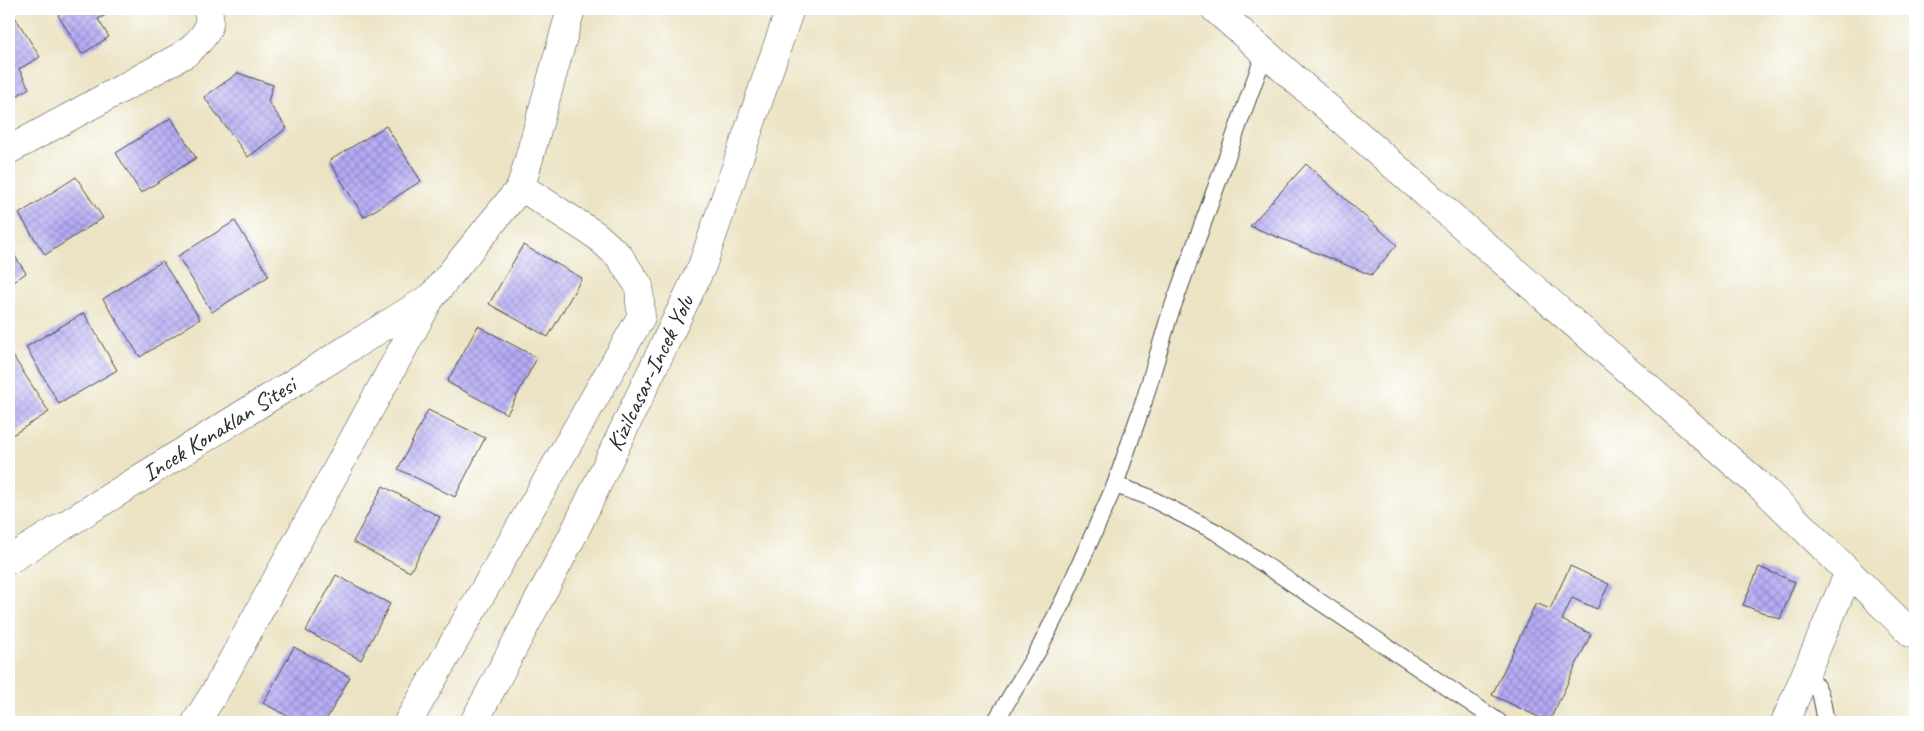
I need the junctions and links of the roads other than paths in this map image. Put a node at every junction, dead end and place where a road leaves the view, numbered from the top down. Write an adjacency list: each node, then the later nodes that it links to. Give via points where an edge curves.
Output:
1 (207, 9): 6 (street, via 210,25 186,54)
2 (571, 9): 7 (street)
3 (790, 9): 16 (street, Kizilcasar-Incek Yolu, via 702,266 573,534)
4 (1215, 9): 5 (street)
5 (1265, 52): 9 (lane, via 1169,317); 11 (street, via 1768,493)
6 (9, 150)
7 (521, 188): 8 (street); 15 (street, via 597,236 619,256 639,286 641,317)
8 (430, 299): 10 (street, Incek Konaklan Sitesi); 14 (street)
9 (1114, 485): 17 (lane, via 1092,540 1039,649); 18 (lane, via 1146,496 1216,532)
10 (9, 560)
11 (1849, 572): 12 (street); 13 (street)
12 (1915, 635)
13 (1805, 676): 19 (street); 20 (lane, via 1821,692)
14 (196, 722)
15 (408, 722)
16 (474, 722)
17 (995, 722)
18 (1499, 722)
19 (1785, 722)
20 (1826, 722)

